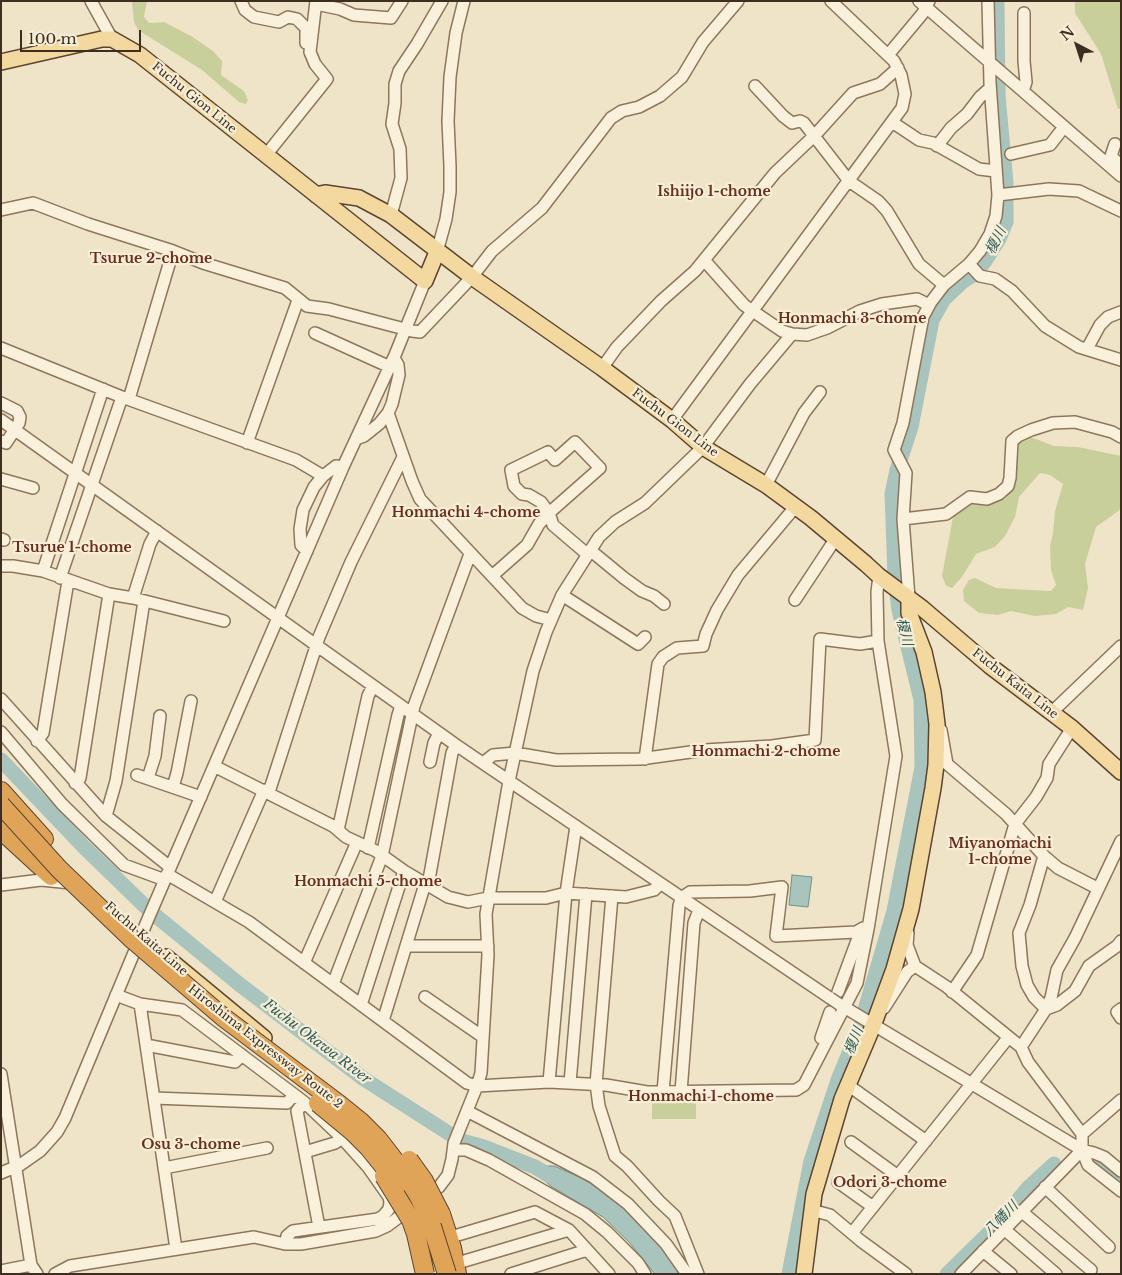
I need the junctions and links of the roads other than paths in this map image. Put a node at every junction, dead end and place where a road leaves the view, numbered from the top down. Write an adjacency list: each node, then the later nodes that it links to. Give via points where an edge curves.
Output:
1 (91, 1): 13 (street)
2 (240, 1): 16 (street, via 254,17 279,22 288,17 297,19 306,28 306,49)
3 (402, 1): 9 (street, via 391,18 354,15)
4 (442, 1): 38 (street, via 399,71 395,84 392,124 400,149 401,178)
5 (464, 1): 40 (street, via 450,77 450,192)
6 (738, 1): 43 (street, via 703,42 682,76 660,96 611,118 542,208 492,251)
7 (831, 1): 15 (street)
8 (988, 1): 12 (street)
9 (316, 2): 16 (street)
10 (924, 3): 14 (street); 15 (street)
11 (1024, 13): 22 (street, via 1026,82)
12 (989, 28): 14 (street, via 978,39); 18 (street)
13 (112, 39): 17 (main road); 29 (main road, Fuchu Gion Line, via 140,55)
14 (963, 39): 18 (street)
15 (888, 55): 19 (street)
16 (312, 58): 29 (street, via 327,79)
17 (1, 62)
18 (991, 64): 21 (street); 22 (street)
19 (898, 68): 23 (street, via 905,94 902,108); 25 (street, via 880,84 853,93)
20 (755, 86): 25 (street, via 783,116 792,123 804,123)
21 (990, 88): 27 (street); 31 (street)
22 (1023, 91): 24 (street)
23 (892, 122): 27 (street, via 919,140); 33 (street)
24 (1064, 127): 28 (street, via 1050,145); 32 (street)
25 (814, 136): 33 (street); 41 (street, via 775,173)
26 (1115, 144): 30 (street, via 1111,156)
27 (937, 146): 31 (street, via 979,169)
28 (1011, 154)
29 (266, 155): 34 (main road, Fuchu Gion Line)
30 (1121, 166)
31 (996, 171): 35 (street)
32 (1121, 176)
33 (849, 181): 45 (street, via 878,201 919,264); 49 (street)
34 (316, 195): 38 (main road, Fuchu Gion Line, via 325,193 359,198); 44 (main road, Fuchu Gion Line)
35 (998, 195): 37 (street, via 1049,189 1079,190); 42 (street, via 990,234)
36 (1, 210): 39 (street, via 33,204)
37 (1121, 211)
38 (391, 215): 40 (main road, Fuchu Gion Line)
39 (173, 251): 46 (street, via 285,288); 60 (street)
40 (437, 252): 43 (main road, Fuchu Gion Line); 44 (main road)
41 (704, 260): 49 (street); 57 (street, via 617,347)
42 (969, 264): 45 (street); 54 (street, via 980,276 995,279 1012,291 1044,326)
43 (472, 277): 50 (street, via 420,332); 57 (main road, Fuchu Gion Line)
44 (425, 281): 50 (street)
45 (944, 285): 47 (street)
46 (298, 300): 50 (street, via 308,306); 69 (street)
47 (929, 305): 52 (street, via 917,300 882,304 827,328 806,335); 81 (street, via 923,317 903,423 894,450 906,473)
48 (1121, 312): 54 (street, via 1100,324)
49 (753, 313): 52 (street); 64 (street)
50 (406, 330): 56 (street)
51 (315, 333): 56 (street)
52 (792, 334): 70 (street)
53 (1, 348): 58 (street)
54 (1087, 349): 55 (street)
55 (1121, 360)
56 (392, 363): 62 (street, via 398,365 399,375); 67 (street)
57 (602, 368): 64 (main road, Fuchu Gion Line)
58 (103, 389): 60 (street); 73 (street)
59 (820, 392): 77 (street, via 804,412)
60 (126, 398): 69 (street); 76 (street)
61 (1, 403): 65 (street, via 17,411 20,417)
62 (388, 413): 67 (street, via 379,424); 71 (street)
63 (1, 420): 65 (street)
64 (672, 420): 70 (main road, Fuchu Gion Line)
65 (15, 430): 68 (street, via 6,443); 73 (street)
66 (1121, 437): 81 (street, via 1075,422 1053,423 1031,430 1012,441 1010,478 1008,486 1000,494 987,499 970,497 946,514)
67 (356, 439): 72 (street)
68 (1, 441)
69 (247, 443): 74 (street, via 296,460)
70 (703, 447): 77 (main road, Fuchu Gion Line); 85 (street, via 645,503 599,537)
71 (403, 457): 86 (street, via 420,499); 102 (street, via 351,562)
72 (342, 467): 74 (street, via 332,467); 84 (street)
73 (76, 473): 76 (street); 88 (street)
74 (323, 476): 84 (street, via 303,510 301,545)
75 (1, 479): 78 (street)
76 (92, 484): 82 (street); 90 (street)
77 (766, 485): 79 (main road, Fuchu Gion Line)
78 (32, 488)
79 (796, 506): 83 (main road, Fuchu Gion Line); 118 (street, via 738,575 717,610 703,646 677,648 662,657 658,664)
80 (549, 513): 80 (street, via 541,502 522,494 514,486 511,470 548,452 556,460 575,442 600,468); 85 (street, via 553,524); 89 (street, via 538,524 527,545)
81 (903, 519): 91 (street)
82 (157, 531): 94 (street, via 150,544); 97 (street)
83 (836, 538): 91 (main road, Fuchu Gion Line); 95 (street)
84 (307, 551): 97 (street)
85 (589, 552): 93 (street); 96 (street)
86 (470, 554): 89 (street); 109 (street)
87 (1, 566): 88 (street)
88 (44, 571): 90 (street)
89 (492, 576): 98 (street, via 522,608)
90 (64, 579): 92 (street); 115 (street, via 43,733)
91 (895, 588): 101 (street, via 877,592); 108 (main road, Fuchu Kaita Line); 111 (main road, via 924,652)
92 (109, 594): 94 (street); 124 (street, via 80,778)
93 (562, 595): 98 (street); 100 (street, via 638,644)
94 (139, 599): 99 (street); 131 (street, via 116,781)
95 (795, 600)
96 (664, 604)
97 (278, 618): 102 (street); 121 (street)
98 (551, 620): 117 (street, via 533,671)
99 (224, 621)
100 (645, 637)
101 (878, 641): 118 (street, via 860,644 820,639 815,740); 158 (street, via 896,756)
102 (316, 645): 104 (street); 127 (street)
103 (1121, 646): 108 (street)
104 (373, 686): 107 (street); 136 (street)
105 (1, 699): 115 (street)
106 (191, 701): 125 (street)
107 (401, 706): 109 (street); 139 (street)
108 (1052, 712): 112 (main road, Fuchu Kaita Line)
109 (413, 715): 114 (street); 140 (street)
110 (160, 716): 125 (street, via 155,756 142,777)
111 (937, 724): 133 (street, via 942,731 947,764); 156 (main road, via 933,788)
112 (1072, 728): 122 (main road, Fuchu Kaita Line); 133 (street, via 1049,764 1047,778 1036,797)
113 (1, 732): 144 (street, via 62,804 124,865)
114 (439, 733): 116 (street); 119 (street)
115 (37, 741): 124 (street)
116 (456, 745): 120 (street); 148 (street)
117 (515, 753): 118 (street, via 556,760); 120 (street, via 493,756); 123 (street)
118 (645, 759)
119 (430, 762)
120 (483, 763): 123 (street)
121 (214, 766): 127 (street); 128 (street)
122 (1121, 772)
123 (509, 781): 134 (street); 153 (street)
124 (75, 783): 131 (street)
125 (173, 787): 128 (street)
126 (1, 791): 180 (highway, bridge, via 144,942)
127 (266, 791): 136 (street); 155 (street)
128 (201, 797): 144 (street)
129 (1, 800): 145 (main road, Fuchu Kaita Line)
130 (1, 805): 180 (highway, Hiroshima Expressway Route 2, bridge, via 59,869 134,940)
131 (106, 816): 144 (street)
132 (1, 821): 143 (highway, Hiroshima Expressway Route 2)
133 (1015, 824): 141 (street); 167 (street, via 977,955)
134 (576, 826): 146 (street); 150 (street)
135 (1, 830): 143 (highway)
136 (338, 830): 138 (street)
137 (1121, 841): 149 (street)
138 (357, 842): 139 (street); 164 (street)
139 (368, 848): 140 (street)
140 (382, 856): 142 (street); 166 (street)
141 (1044, 856): 149 (street, via 1058,868); 173 (street, via 1019,932 1027,985)
142 (404, 872): 148 (street); 172 (street)
143 (51, 876): 193 (highway, Hiroshima Expressway Route 2, via 188,1002)
144 (166, 878): 155 (street); 159 (street)
145 (79, 879): 147 (street, via 71,883 41,880); 159 (main road, Fuchu Kaita Line)
146 (660, 884): 152 (street, via 654,890 626,897); 154 (street)
147 (1, 885)
148 (427, 885): 153 (street, via 448,897 468,902); 162 (street)
149 (1098, 888): 173 (street, via 1057,970)
150 (566, 893): 151 (street); 153 (street, via 546,898); 185 (street)
151 (586, 894): 152 (street); 186 (street)
152 (612, 896): 187 (street)
153 (488, 898): 163 (street)
154 (681, 898): 157 (street); 160 (street, via 690,892 782,887 776,936); 191 (street)
155 (215, 902): 164 (street, via 249,922)
156 (912, 909): 165 (street, via 907,945); 177 (main road, via 894,968)
157 (699, 910): 171 (street); 192 (street, via 694,923)
158 (868, 929): 160 (street); 171 (street, via 857,984)
159 (143, 930): 168 (street); 215 (main road, Fuchu Kaita Line, via 289,1058 369,1119)
160 (856, 932): 171 (street, via 858,938)
161 (1121, 941): 173 (street, via 1089,966 1075,991 1058,1005)
162 (406, 946): 163 (street); 176 (street)
163 (488, 946): 178 (street)
164 (304, 963): 166 (street)
165 (914, 966): 167 (street); 177 (street)
166 (333, 984): 172 (street)
167 (952, 992): 179 (street)
168 (116, 994): 170 (street); 206 (street, via 61,1125 40,1151)
169 (425, 997): 178 (street)
170 (140, 1004): 181 (street); 183 (street, via 182,1010)
171 (838, 1004): 177 (street); 192 (street, via 812,1070 804,1085 796,1090)
172 (361, 1005): 176 (street)
173 (1046, 1009): 182 (street)
174 (1121, 1009): 175 (street, via 1117,1012)
175 (1121, 1018)
176 (383, 1021): 190 (street, via 467,1083)
177 (869, 1024): 188 (main road); 189 (street)
178 (483, 1037): 190 (street)
179 (1008, 1038): 182 (street); 189 (street)
180 (253, 1040): 193 (highway, Hiroshima Expressway Route 2, bridge)
181 (146, 1045): 183 (street, via 235,1062); 194 (street)
182 (1021, 1048): 197 (street)
183 (242, 1055): 193 (street)
184 (1, 1074): 199 (street)
185 (549, 1082): 186 (street); 190 (street)
186 (570, 1083): 187 (street)
187 (596, 1084): 191 (street); 243 (street, via 599,1106 615,1156 676,1216)
188 (848, 1085): 200 (street); 218 (main road)
189 (972, 1085): 200 (street); 204 (street)
190 (478, 1086): 196 (street)
191 (663, 1092): 192 (street)
192 (681, 1092)
193 (306, 1095): 194 (street, via 287,1104); 198 (street); 205 (street, via 297,1111); 232 (highway, bridge, via 364,1117 404,1153 433,1196); 236 (highway, bridge, via 360,1147 395,1191 416,1234); 237 (highway, Hiroshima Expressway Route 2, bridge, via 352,1131 396,1181 418,1220); 238 (highway, Hiroshima Expressway Route 2, bridge, via 361,1122 406,1174 429,1217)
194 (154, 1098): 207 (street)
195 (1121, 1100): 197 (street)
196 (466, 1113): 203 (street); 242 (street, via 593,1177 628,1204 666,1244)
197 (1082, 1134): 204 (street)
198 (342, 1138): 205 (street, via 336,1144); 221 (street, via 368,1167 390,1202 378,1219)
199 (7, 1141): 206 (street)
200 (926, 1141): 210 (street)
201 (851, 1142): 210 (street)
202 (267, 1148): 207 (street)
203 (453, 1150): 215 (street, via 448,1175); 241 (street, via 466,1150 489,1160 585,1214 638,1263)
204 (1082, 1150): 208 (street, via 1094,1152); 212 (street, via 1088,1165); 213 (street)
205 (305, 1152): 221 (street)
206 (16, 1167): 209 (street); 231 (street)
207 (164, 1168): 228 (street)
208 (1121, 1171)
209 (1, 1174)
210 (898, 1176): 217 (street)
211 (838, 1182): 217 (street)
212 (1111, 1183): 214 (street); 216 (street, via 1108,1189)
213 (1045, 1187): 219 (street); 227 (street)
214 (1121, 1191)
215 (430, 1193): 220 (street); 225 (main road, Fuchu Kaita Line)
216 (1121, 1200)
217 (873, 1207): 224 (street)
218 (811, 1210): 224 (street, via 830,1215); 244 (main road)
219 (1021, 1210): 222 (street); 233 (street)
220 (405, 1212): 226 (street, via 376,1231); 236 (main road)
221 (319, 1227): 226 (street, via 293,1231)
222 (1004, 1229): 230 (street); 248 (street)
223 (569, 1230): 225 (street, via 534,1212); 229 (street); 232 (street)
224 (852, 1234): 245 (street)
225 (451, 1237): 232 (main road, Fuchu Kaita Line)
226 (285, 1244): 228 (street, via 254,1237)
227 (1109, 1247)
228 (176, 1249): 235 (street, via 70,1266)
229 (587, 1250): 239 (street); 240 (street)
230 (983, 1251): 246 (street); 247 (street)
231 (34, 1269): 234 (street)
232 (461, 1270)
233 (1091, 1270)
234 (1, 1271)
235 (55, 1274)
236 (424, 1274)
237 (435, 1274)
238 (447, 1274)
239 (511, 1274)
240 (609, 1274)
241 (645, 1274)
242 (687, 1274)
243 (698, 1274)
244 (804, 1274)
245 (906, 1274)
246 (961, 1274)
247 (1011, 1274)
248 (1056, 1274)

